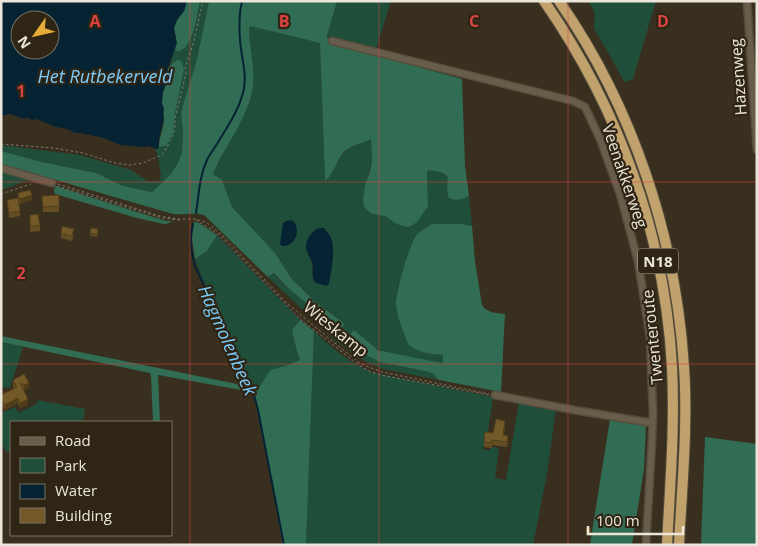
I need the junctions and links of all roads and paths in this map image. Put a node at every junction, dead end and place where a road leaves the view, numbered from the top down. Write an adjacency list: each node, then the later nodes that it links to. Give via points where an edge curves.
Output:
1 (203, 1): 6 (path, via 185,68 173,135 165,152 143,163 130,165 54,148)
2 (544, 1): 16 (highway, Twenteroute / N18, via 579,56 613,122 642,199 657,257 670,340 673,392)
3 (559, 1): 17 (highway, Twenteroute / N18, via 624,117 650,188 670,259 684,367 685,437)
4 (747, 1): 7 (street, Hazenweg)
5 (332, 41): 14 (street, Veenakkerweg, via 585,106 620,194 638,261 650,337)
6 (1, 144)
7 (757, 150)
8 (1, 168): 9 (street)
9 (43, 180): 10 (street); 11 (path)
10 (52, 182): 12 (path, Wieskamp, via 168,218); 12 (path, Wieskamp, via 56,186 162,218)
11 (1, 194)
12 (186, 218): 13 (path, Wieskamp, via 206,222 221,234 287,302 361,364 382,372)
13 (495, 395): 14 (street)
14 (652, 423): 15 (street, Veenakkerweg)
15 (646, 545)
16 (667, 545)
17 (679, 545)

